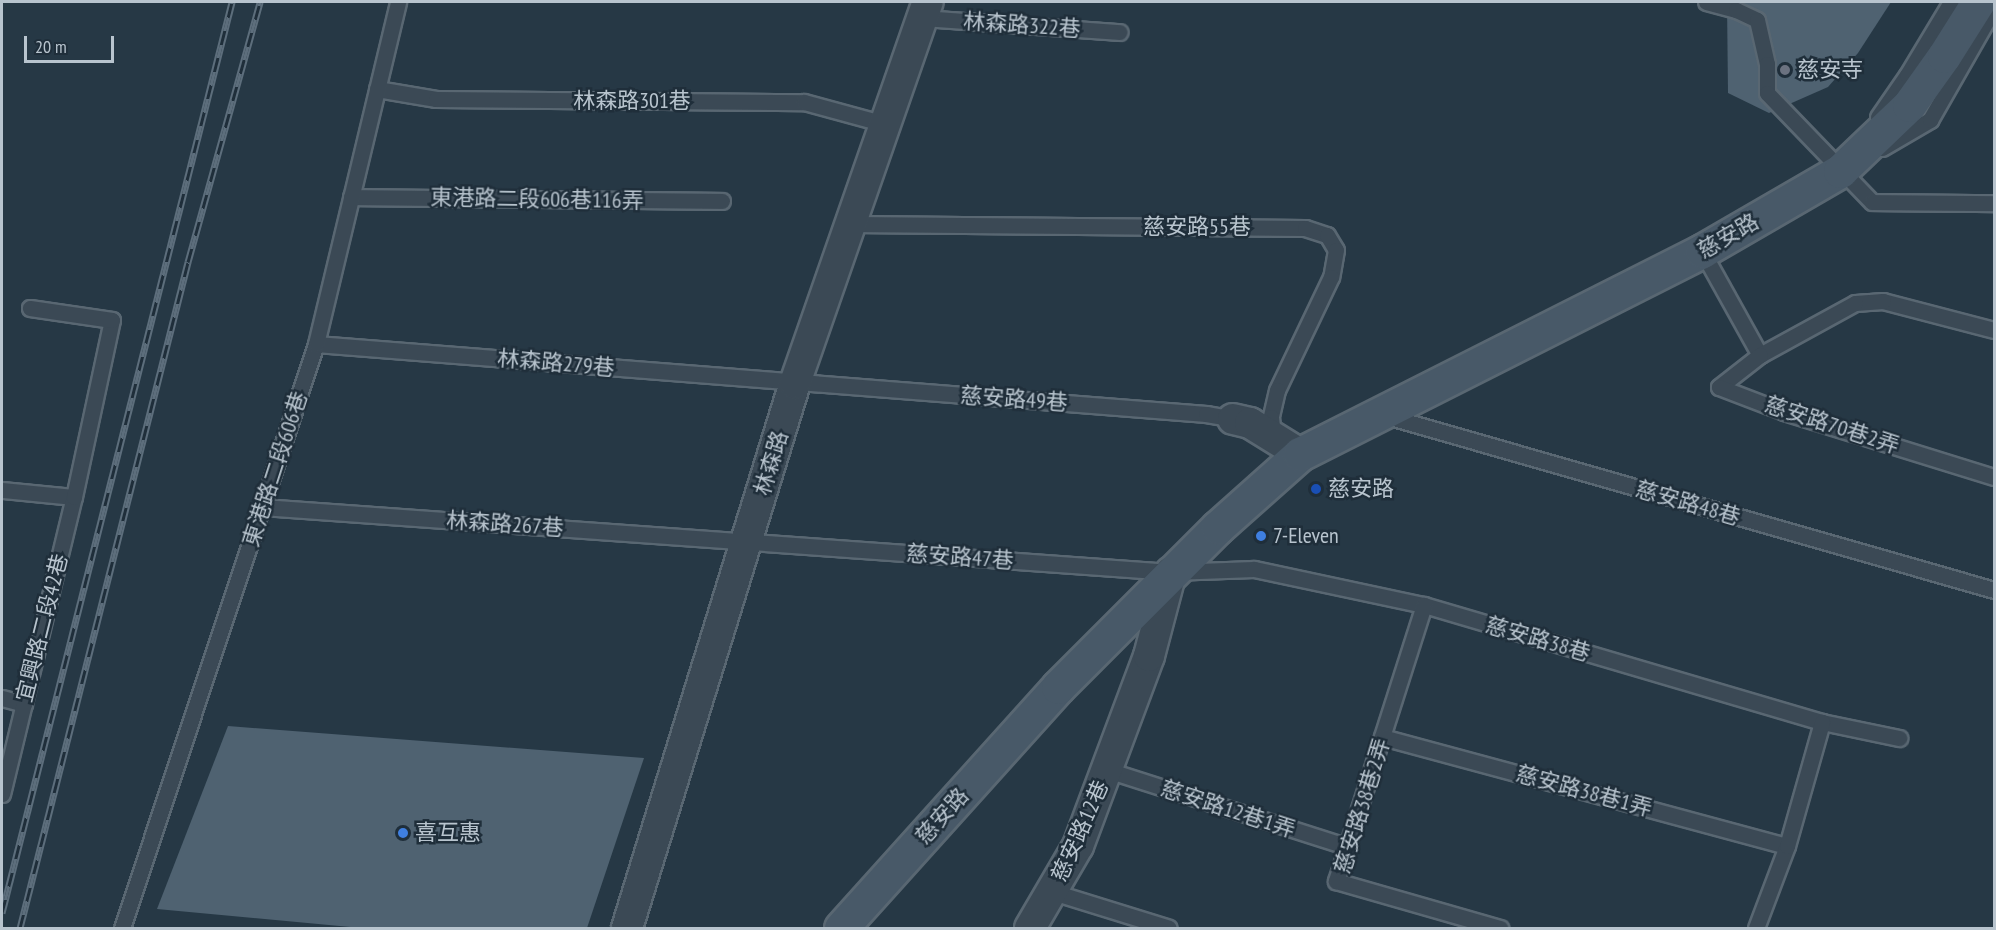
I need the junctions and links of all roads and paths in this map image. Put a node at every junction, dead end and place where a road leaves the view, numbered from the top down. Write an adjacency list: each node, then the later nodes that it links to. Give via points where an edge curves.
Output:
1 (398, 2): 8 (lane, 東港路二段606巷)
2 (1706, 2): 10 (lane, via 1757,20 1767,64 1767,93)
3 (1951, 2): 10 (lane, via 1907,75)
4 (1978, 2): 10 (street, 慈安路, via 1909,105)
5 (1995, 8): 10 (lane, via 1930,120)
6 (926, 10): 7 (lane, 林森路322巷); 9 (street, 林森路)
7 (1120, 32)
8 (377, 89): 9 (lane, 林森路301巷, via 436,99 804,102); 11 (lane, 東港路二段606巷)
9 (885, 124): 14 (street, 林森路)
10 (1840, 171): 13 (lane, via 1872,201); 15 (street, 慈安路)
11 (351, 197): 12 (lane, 東港路二段606巷116弄); 18 (lane, 東港路二段606巷)
12 (722, 201)
13 (1995, 203)
14 (850, 224): 20 (street, 林森路); 23 (lane, 慈安路55巷, via 1305,228 1327,235 1336,250 1331,277 1277,390)
15 (1702, 251): 19 (lane); 21 (street, 慈安路)
16 (30, 308): 27 (lane, 宜興路二段42巷, via 112,320)
17 (1995, 330): 19 (lane, via 1883,301 1855,303)
18 (316, 344): 20 (lane, 林森路279巷); 28 (lane, 東港路二段606巷)
19 (1760, 355): 25 (lane, 慈安路70巷2弄, via 1719,387 1784,412)
20 (795, 383): 22 (lane, 慈安路49巷); 29 (street, 林森路)
21 (1382, 415): 24 (street, 慈安路); 31 (lane, 慈安路48巷)
22 (1233, 419): 23 (street)
23 (1272, 435): 24 (street)
24 (1300, 454): 30 (street, 慈安路)
25 (1995, 477)
26 (2, 490): 27 (lane)
27 (74, 497): 34 (lane, 宜興路二段42巷)
28 (262, 507): 29 (lane, 林森路267巷); 43 (lane, 東港路二段606巷)
29 (748, 542): 30 (lane, 慈安路47巷); 44 (street, 林森路)
30 (1171, 572): 32 (lane, 慈安路38巷, via 1254,569); 38 (street, 慈安路12巷, via 1149,656); 45 (street, 慈安路, via 1058,687)
31 (1995, 590)
32 (1424, 606): 35 (lane, 慈安路38巷); 36 (lane, 慈安路38巷2弄)
33 (2, 698): 34 (lane)
34 (24, 704): 39 (lane, 宜興路二段42巷)
35 (1822, 722): 37 (lane, 慈安路38巷); 40 (lane)
36 (1382, 737): 40 (lane, 慈安路38巷1弄); 41 (lane, 慈安路38巷2弄)
37 (1899, 738)
38 (1107, 770): 41 (lane, 慈安路12巷1弄); 42 (street, 慈安路12巷, via 1078,846)
39 (2, 794)
40 (1787, 846): 49 (lane)
41 (1348, 847): 48 (lane, 慈安路38巷2弄, via 1336,880)
42 (1053, 892): 46 (street, 慈安路12巷); 47 (lane, 慈安路12巷)
43 (122, 928)
44 (627, 928)
45 (841, 928)
46 (1030, 928)
47 (1169, 928)
48 (1500, 928)
49 (1756, 928)

